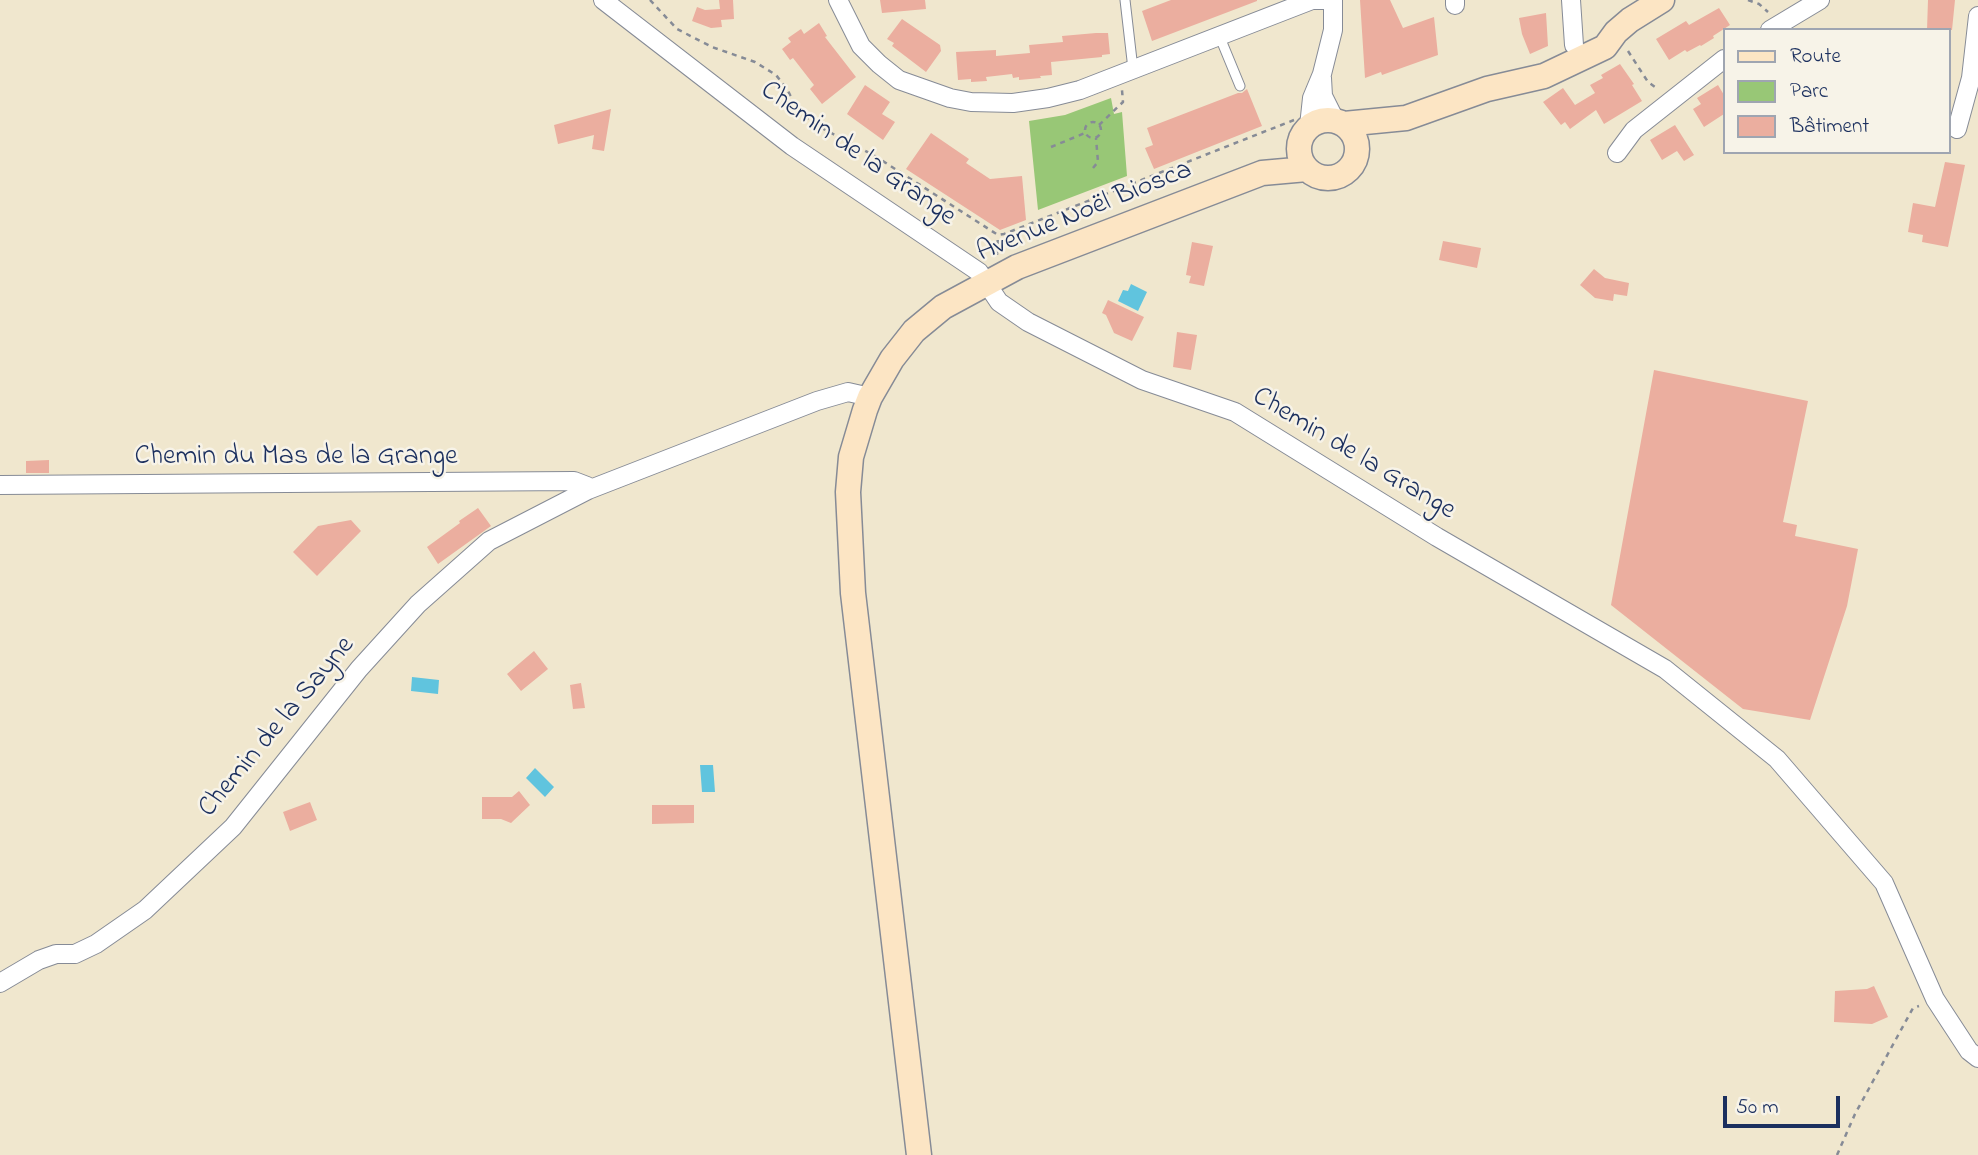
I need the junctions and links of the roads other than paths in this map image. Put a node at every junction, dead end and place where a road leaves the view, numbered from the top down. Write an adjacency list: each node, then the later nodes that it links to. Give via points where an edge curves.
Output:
1 (603, 0): 27 (street, Chemin de la Grange, via 792,146 979,272)
2 (838, 0): 15 (street, via 861,46 879,64 899,80 950,99 1036,100 1080,90)
3 (1125, 0): 15 (lane)
4 (1328, 0): 12 (street, via 1312,0)
5 (1333, 0): 16 (street, via 1333,30)
6 (1571, 0): 13 (street)
7 (1820, 0): 10 (street)
8 (1667, 2): 11 (main road, via 1640,25)
9 (1978, 16): 21 (street, via 1971,78)
10 (1776, 26)
11 (1616, 32): 13 (main road, via 1602,31); 18 (main road, via 1605,47 1544,76)
12 (1219, 35): 15 (street); 17 (lane)
13 (1574, 45): 18 (main road, via 1508,73)
14 (1722, 61): 24 (street, via 1634,130)
15 (1127, 71)
16 (1322, 74): 20 (street, via 1323,96); 22 (street)
17 (1240, 86)
18 (1487, 89): 19 (main road)
19 (1406, 118): 20 (main road); 23 (main road)
20 (1339, 122): 22 (main road, via 1317,121); 23 (main road, via 1352,131)
21 (1957, 129)
22 (1304, 133): 25 (main road, via 1298,150); 26 (main road)
23 (1358, 150): 25 (main road, via 1351,168 1334,178)
24 (1617, 153)
25 (1307, 169): 26 (main road)
26 (1262, 173): 27 (main road, Avenue Noël Biosca, via 1017,267)
27 (987, 284): 28 (main road, Avenue Noël Biosca, via 943,307 914,331); 32 (street, Chemin de la Grange, via 999,302 1028,322 1142,380 1235,412 1437,537 1665,669 1777,760 1884,883 1935,999)
28 (870, 397): 30 (street, Chemin de la Sayne, via 848,392 817,401); 33 (main road, Avenue Noël Biosca, via 851,457 848,492 853,593)
29 (0, 485): 30 (street, Chemin du Mas de la Grange, via 574,481)
30 (588, 490): 31 (street, Chemin de la Sayne, via 489,541 418,604 359,669 233,827 145,910 96,944 75,954 39,960)
31 (0, 983)
32 (1978, 1058)
33 (919, 1155)

